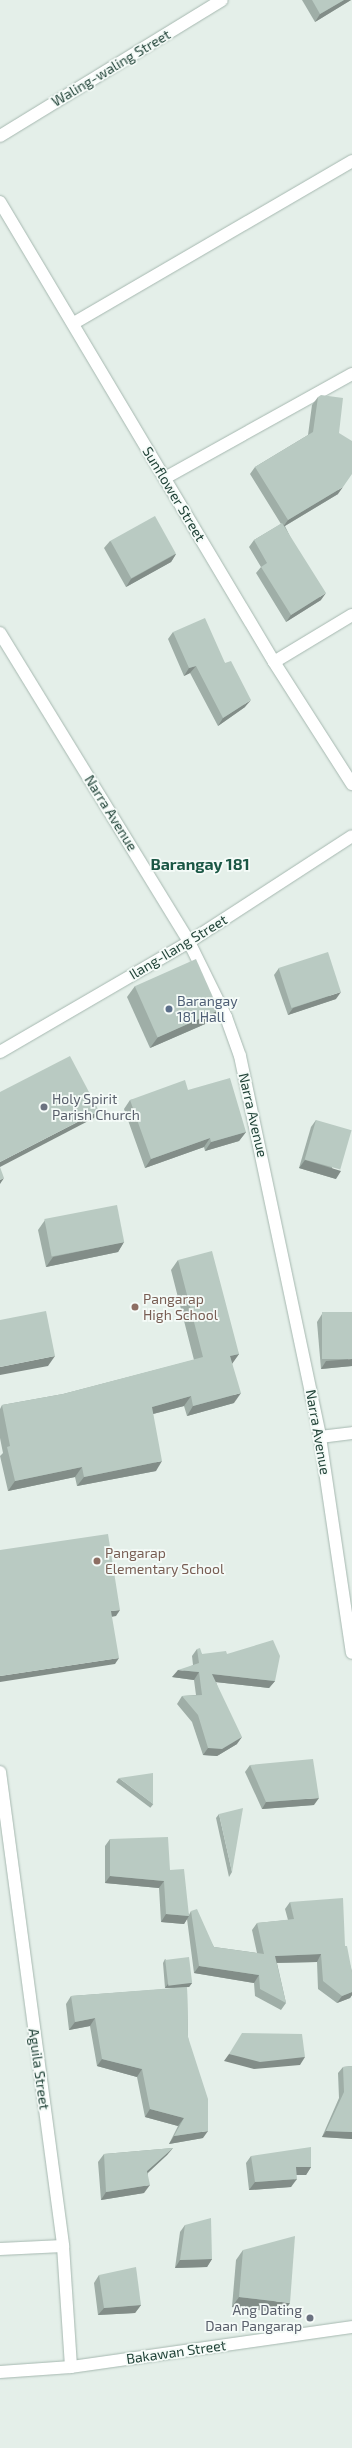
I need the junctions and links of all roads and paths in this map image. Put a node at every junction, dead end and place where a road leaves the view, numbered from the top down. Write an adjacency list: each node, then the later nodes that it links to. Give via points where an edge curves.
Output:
1 (222, 0): 2 (street, Waling-waling Street)
2 (0, 136)
3 (352, 161): 5 (street)
4 (0, 202): 5 (street, Sunflower Street)
5 (74, 323): 7 (street, Sunflower Street)
6 (352, 374): 7 (street)
7 (165, 478): 10 (street, Sunflower Street)
8 (352, 615): 10 (street)
9 (0, 633): 13 (street, Narra Avenue)
10 (274, 662): 11 (street, Sunflower Street)
11 (352, 784)
12 (352, 836): 13 (street, Ilang-Ilang Street)
13 (189, 942): 14 (street, Ilang-Ilang Street); 16 (street, Narra Avenue, via 226,1017 240,1056)
14 (0, 1052)
15 (352, 1433): 16 (street)
16 (320, 1437): 17 (street, Narra Avenue)
17 (352, 1653)
18 (0, 1772): 19 (street, Aguila Street)
19 (63, 2246): 20 (street); 22 (street, Aguila Street)
20 (0, 2249)
21 (352, 2327): 22 (street, Bakawan Street)
22 (71, 2367): 23 (street, Bakawan Street)
23 (0, 2372)

